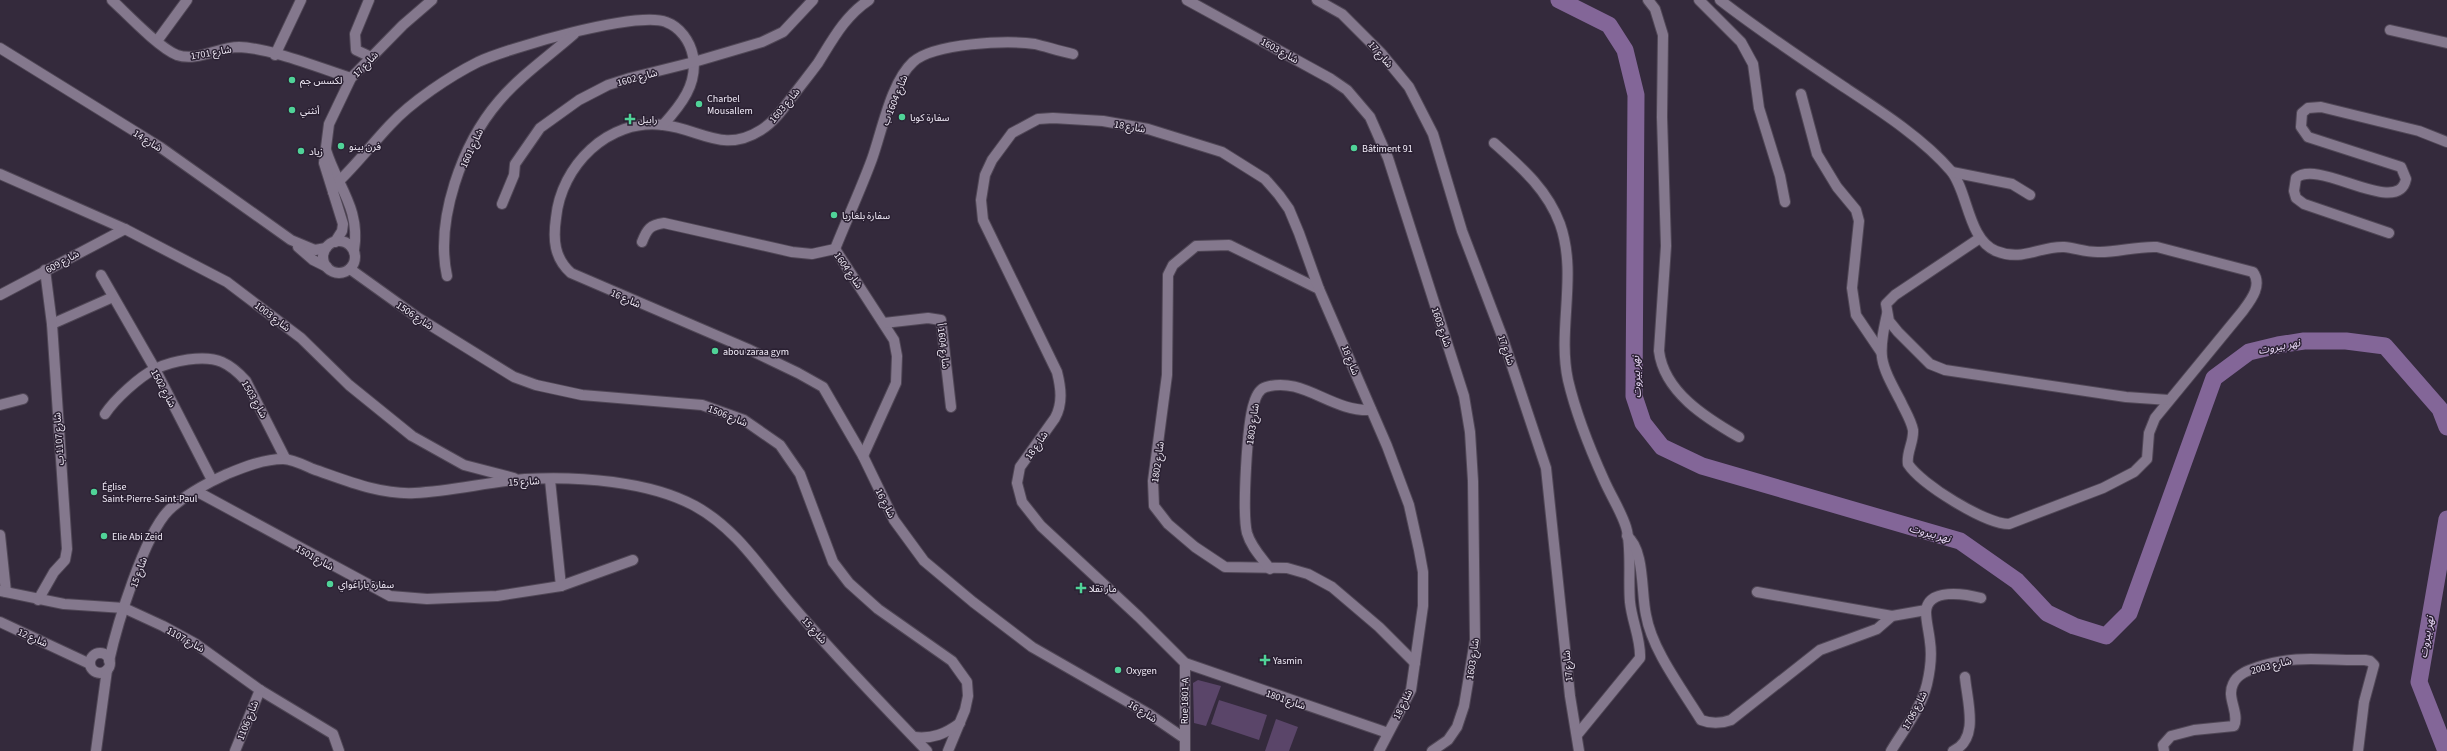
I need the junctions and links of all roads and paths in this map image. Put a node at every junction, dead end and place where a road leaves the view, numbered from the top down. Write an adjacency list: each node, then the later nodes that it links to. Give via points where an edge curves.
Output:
1 (112, 0): 15 (street, شارع 1701)
2 (187, 0): 15 (street)
3 (301, 0): 19 (street)
4 (369, 0): 20 (street, via 354,39 356,50)
5 (432, 0): 20 (street, شارع 17)
6 (813, 0): 21 (street, شارع 1602, via 783,32 762,42)
7 (869, 0): 24 (street, شارع 1603, via 839,28 817,64 780,113 754,134 726,142)
8 (1187, 0): 106 (street, شارع 1603, via 1347,90 1370,117 1388,158 1464,396 1470,432 1476,640 1464,706 1457,727 1448,740)
9 (1316, 0): 96 (street, شارع 17, via 1342,14 1381,53 1409,87 1433,134 1462,231 1502,336 1546,468)
10 (1648, 0): 65 (street, via 1655,9 1663,35 1662,117 1666,246 1659,337 1660,362 1668,378 1690,403)
11 (1698, 0): 35 (street, via 1741,42 1753,64 1759,108 1780,176)
12 (1720, 0): 29 (street, via 1881,111)
13 (2390, 30): 16 (street)
14 (575, 33): 21 (street, via 647,19 666,22 678,30 688,42); 28 (street, via 492,56 466,69 401,115); 50 (street, شارع 1601, via 500,100 477,132 455,182 446,220 443,243)
15 (157, 41): 19 (street, شارع 1701, via 166,50 190,57 238,47 257,49)
16 (2447, 43)
17 (0, 48): 40 (street, شارع 14, via 160,147)
18 (1073, 54): 44 (street, شارع 1604 ب, via 1034,44 1005,43 946,48 915,60 903,75 891,101 871,160)
19 (275, 55): 22 (street, شارع 1701)
20 (371, 58): 22 (street, شارع 17)
21 (694, 62): 24 (street, via 686,97); 36 (street, شارع 1602, via 608,85 579,100 540,128 515,164 514,175)
22 (351, 78): 27 (street, شارع 17, via 328,124)
23 (1802, 94): 57 (street, via 1817,154 1837,187 1856,210 1859,221 1852,288 1856,315)
24 (663, 125): 66 (street, شارع 16, via 646,125 620,131 579,160 563,186 557,206 554,241 556,252 564,267 571,273 748,349 817,382 830,396)
25 (2447, 142): 38 (street, via 2418,131 2321,106 2308,108 2302,113 2301,127 2308,137 2401,167 2406,179 2401,189 2385,192 2361,188 2315,173 2304,174 2294,182 2296,198 2304,204)
26 (1494, 143): 73 (street, via 1540,187 1559,222 1567,260 1568,380 1592,450 1623,520)
27 (325, 145): 31 (street, شارع 17, via 334,168); 32 (street, شارع 17, via 325,168)
28 (372, 146): 31 (street); 33 (street)
29 (1952, 172): 34 (street, via 2007,183); 39 (street)
30 (0, 174): 37 (street, شارع 1003)
31 (343, 178): 32 (street); 33 (street, شارع 17)
32 (333, 192): 41 (street, شارع 17, via 343,224)
33 (345, 193): 45 (street, شارع 17, via 356,229)
34 (2030, 195)
35 (1785, 202)
36 (502, 204)
37 (124, 229): 48 (street, شارع 609); 68 (street, شارع 1003, via 227,282 290,329 354,390 412,436 464,465)
38 (2389, 233)
39 (1980, 238): 54 (street, via 1895,295 1886,304); 60 (street, via 1989,248 2005,254 2030,255 2064,247 2100,252 2142,246 2157,247 2253,272 2256,283 2253,296)
40 (291, 240): 43 (street, via 315,250); 46 (street, via 309,257)
41 (335, 242): 43 (street); 45 (street, via 346,242)
42 (642, 242): 44 (street, شارع 1604, via 646,230 664,223 792,252 812,254)
43 (326, 248): 46 (street, via 323,258)
44 (835, 249): 55 (street, شارع 1604)
45 (354, 250): 47 (street, via 355,260)
46 (327, 267): 47 (street, via 330,271 341,273)
47 (350, 269): 94 (street, شارع 1506, via 417,317 514,377 536,385 582,395 702,405 744,420 780,444 800,474 833,562 848,584 897,623 942,652 960,670 967,682 968,696)
48 (45, 270): 52 (street, شارع 609); 56 (street, شارع 1107 ب)
49 (101, 275): 53 (street, شارع 1502)
50 (447, 276)
51 (1319, 289): 63 (street, شارع 18); 75 (street, شارع 1802, via 1229,245 1196,246 1175,263 1168,275 1167,375 1153,481 1154,506 1168,524 1195,547 1225,567); 87 (street, شارع 18, via 1299,233 1282,200 1265,179 1222,152 1148,129 1103,121 1038,119 1012,133 984,175 981,200 983,220 1057,372 1061,393 1059,411 1020,467 1017,483 1022,502 1041,526)
52 (0, 295)
53 (113, 296): 56 (street); 58 (street, شارع 1502)
54 (1887, 314): 57 (street); 60 (street, via 1898,332 1919,354 1930,364 1944,370 2126,397)
55 (884, 323): 62 (street, شارع 1604 أ, via 928,318 941,320); 66 (street, شارع 1604, via 894,340 898,356 896,383)
56 (52, 324): 80 (street, شارع 1107 ب, via 66,556)
57 (1881, 352): 60 (street, via 1886,374 1913,430 1907,459 1910,466 1929,485 1944,495 2004,524 2102,488 2134,472 2147,459 2151,424)
58 (155, 369): 64 (street, شارع 1503, via 118,397); 67 (street, شارع 1503, via 206,358 221,362 236,371 246,381 258,401); 69 (street, شارع 1502)
59 (23, 399): 61 (street)
60 (2169, 400)
61 (0, 405)
62 (951, 407)
63 (1371, 410): 75 (street, شارع 1803, via 1359,411 1341,407 1296,387 1268,386 1260,390 1254,402 1249,432 1246,526 1252,545); 88 (street, شارع 18, via 1409,505 1423,572 1423,606)
64 (105, 414)
65 (1739, 437)
66 (863, 456): 98 (street, شارع 16, via 894,520 924,561 1032,647 1143,711)
67 (285, 458): 68 (street, شارع 15, via 352,483 387,492 412,493); 69 (street, شارع 15, via 251,465)
68 (528, 479): 70 (street, شارع 15)
69 (212, 480): 71 (street, شارع 15)
70 (550, 480): 76 (street); 97 (street, شارع 15, via 617,482 650,488 702,511 735,536 791,604)
71 (196, 491): 76 (street, شارع 1501, via 390,596 427,599 497,596); 81 (street, شارع 15, via 170,509 155,529)
72 (0, 535): 77 (street)
73 (1627, 536): 83 (street, via 1635,546 1646,616 1652,636 1682,691 1701,720 1705,722 1718,724 1731,720 1820,650 1877,629); 96 (street, via 1630,603 1633,623 1640,642 1640,658)
74 (634, 560): 76 (street, شارع 1501)
75 (1270, 569): 88 (street, شارع 1802, via 1287,568 1308,574 1332,587 1379,627)
76 (561, 586)
77 (3, 591): 80 (street, شارع 1107)
78 (1757, 592): 83 (street)
79 (1981, 598): 82 (street, via 1946,593 1930,603)
80 (38, 600): 81 (street, شارع 1107)
81 (124, 608): 85 (street, شارع 15); 92 (street, شارع 1107, via 186,637)
82 (1926, 610): 83 (street); 108 (street, شارع 1706, via 1931,654 1926,686 1914,715)
83 (1892, 616)
84 (0, 622): 86 (street, شارع 12, via 67,651)
85 (114, 637): 86 (street, شارع 15); 89 (street, شارع 15)
86 (95, 658): 89 (street, via 106,656); 90 (street)
87 (1185, 663): 95 (street, شارع 1801); 98 (street, Rue 1801-A)
88 (1415, 663): 95 (street, شارع 18, via 1411,690)
89 (108, 665): 90 (street); 93 (street)
90 (96, 672): 93 (street)
91 (1965, 677): 109 (street, via 1970,732 1965,744)
92 (260, 690): 100 (street, شارع 1106); 101 (street, شارع 1107, via 333,734)
93 (103, 698): 99 (street)
94 (960, 723): 97 (street, via 942,735); 103 (street, شارع 1506)
95 (1388, 733): 105 (street, شارع 18)
96 (1577, 735): 107 (street, شارع 17)
97 (914, 737): 102 (street, شارع 15)
98 (1184, 738): 104 (street, Rue 1801-A)
99 (96, 751)
100 (235, 751)
101 (340, 751)
102 (927, 751)
103 (948, 751)
104 (1185, 751)
105 (1379, 751)
106 (1432, 751)
107 (1579, 751)
108 (1891, 751)
109 (1953, 751)
110 (2164, 751): 111 (street, شارع 2003, via 2163,745 2171,736 2194,730 2234,726 2236,720 2231,698 2233,684 2246,671 2275,662 2306,658 2370,661 2374,665 2364,702)
111 (2358, 751)

